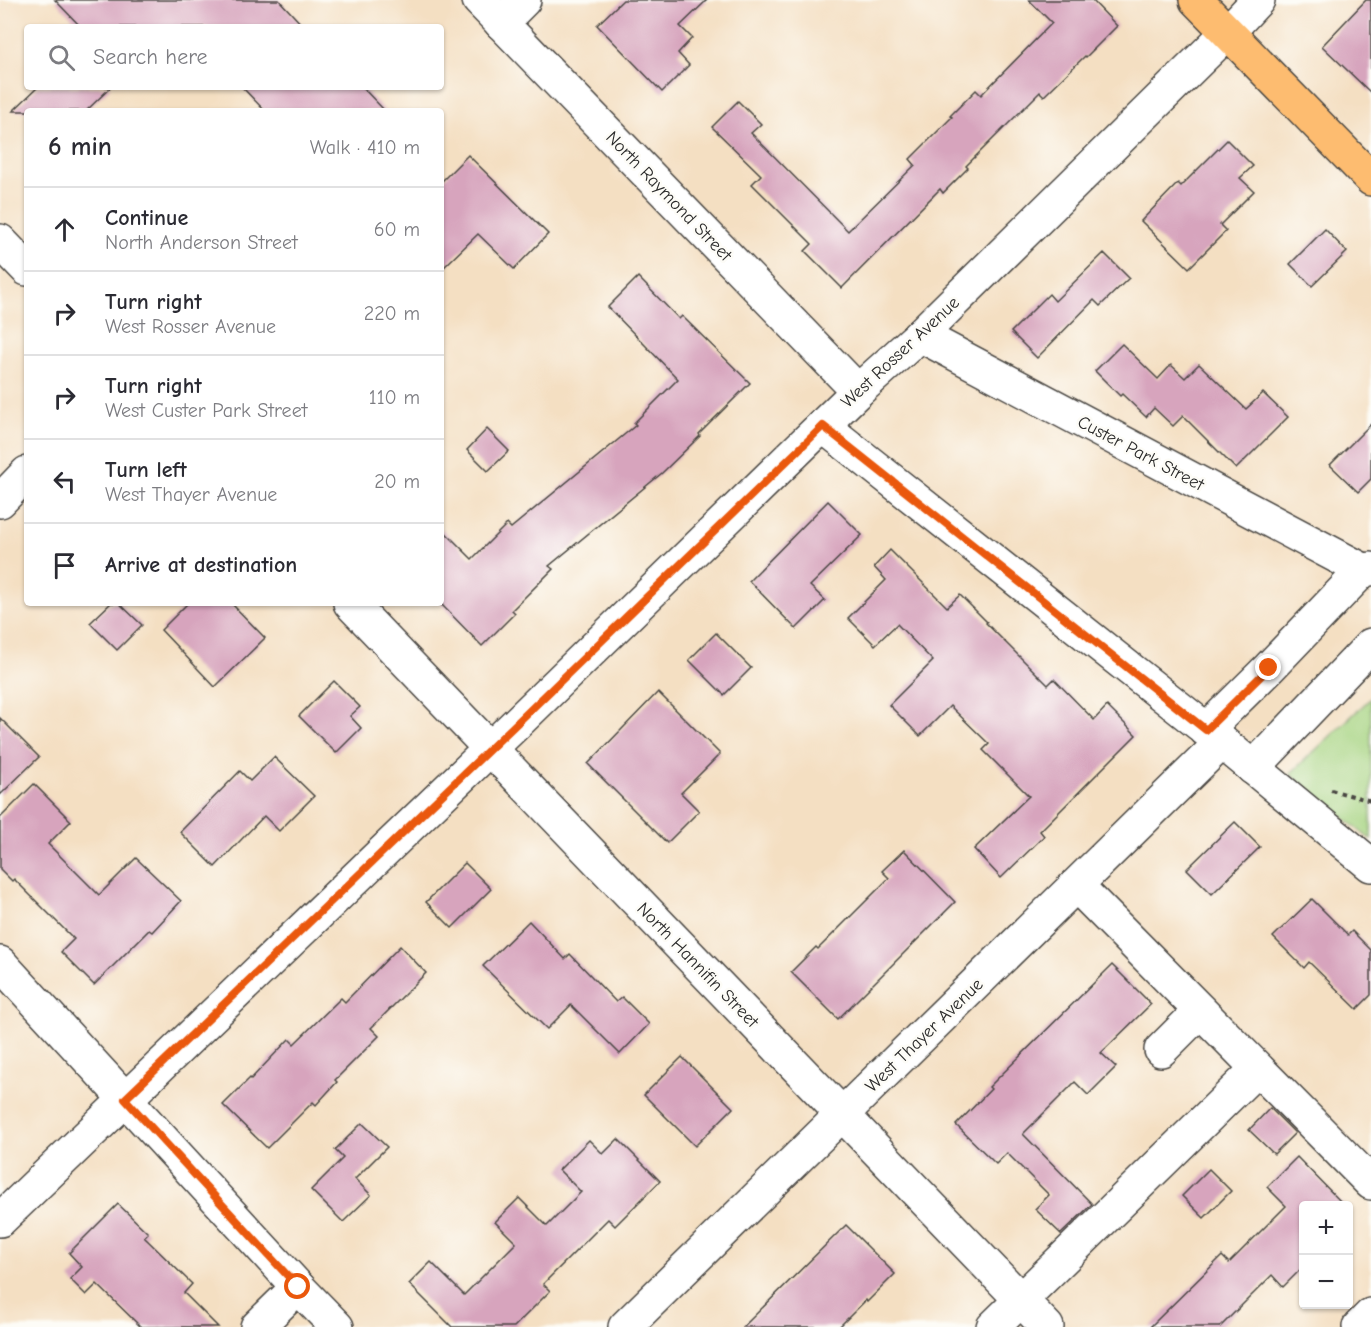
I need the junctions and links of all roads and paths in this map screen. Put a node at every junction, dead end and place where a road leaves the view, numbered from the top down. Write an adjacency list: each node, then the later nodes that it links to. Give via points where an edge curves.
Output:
1 (524, 0): 4 (street)
2 (1196, 0): 5 (main road)
3 (1258, 0): 5 (street, West Rosser Avenue)
4 (490, 12): 10 (street, North Raymond Street)
5 (1228, 32): 6 (main road); 9 (street, West Rosser Avenue)
6 (1371, 179)
7 (0, 241): 8 (street)
8 (24, 266)
9 (920, 335): 10 (street, West Rosser Avenue); 14 (street, Custer Park Street)
10 (858, 391): 11 (street, West Rosser Avenue)
11 (823, 426): 17 (street); 18 (street, West Rosser Avenue)
12 (24, 477): 13 (street)
13 (0, 501)
14 (1367, 570): 17 (street, West Thayer Avenue, via 1269,668)
15 (353, 606): 18 (street, North Hannifin Street)
16 (1371, 645): 19 (street)
17 (1214, 736): 19 (street); 23 (street, West Thayer Avenue)
18 (490, 748): 28 (street, West Rosser Avenue); 29 (street, North Hannifin Street)
19 (1253, 768): 22 (street)
20 (1324, 786): 21 (path)
21 (1371, 801)
22 (1371, 865)
23 (1077, 886): 25 (street); 29 (street, West Thayer Avenue)
24 (0, 963): 28 (street)
25 (1200, 1011): 26 (street); 27 (street)
26 (1161, 1050)
27 (1257, 1069): 30 (street); 33 (street)
28 (125, 1099): 31 (street, West Rosser Avenue); 32 (street)
29 (842, 1116): 33 (street, North Hannifin Street); 37 (street, West Thayer Avenue)
30 (1371, 1183)
31 (0, 1220)
32 (298, 1287): 35 (street); 36 (street)
33 (1021, 1300): 38 (street); 39 (street, North Hannifin Street)
34 (1371, 1315): 40 (street)
35 (257, 1327)
36 (337, 1327)
37 (625, 1327)
38 (993, 1327)
39 (1047, 1327)
40 (1359, 1327)

